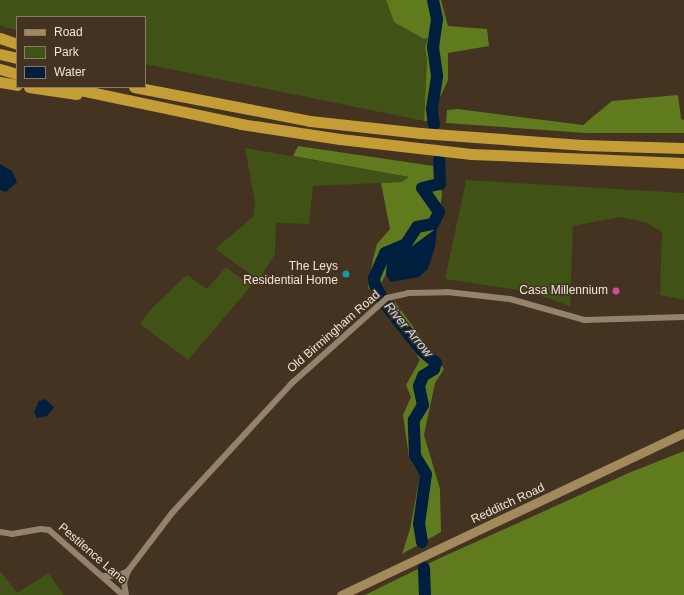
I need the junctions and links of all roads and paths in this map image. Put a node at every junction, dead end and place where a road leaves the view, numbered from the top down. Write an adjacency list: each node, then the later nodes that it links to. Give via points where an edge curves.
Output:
1 (0, 38): 2 (highway)
2 (16, 44)
3 (0, 54): 4 (highway)
4 (16, 58)
5 (0, 69): 6 (highway)
6 (16, 74)
7 (0, 82): 9 (highway)
8 (146, 83): 14 (highway)
9 (16, 85)
10 (37, 88): 13 (highway)
11 (70, 88): 13 (highway)
12 (139, 88): 14 (highway)
13 (103, 96): 16 (highway, via 241,124 420,149)
14 (188, 98): 15 (highway, via 310,121 420,134 582,145)
15 (684, 148)
16 (684, 163)
17 (684, 318): 20 (street, Old Birmingham Road, via 584,320 510,299 440,292 408,293 387,298 292,383 172,513)
18 (684, 433): 24 (main road, Redditch Road)
19 (0, 532): 21 (street, Pestilence Lane, via 12,534 49,530 81,560)
20 (128, 571): 21 (street, via 117,576); 23 (street, Old Birmingham Road, via 124,583)
21 (103, 576): 22 (street, Pestilence Lane)
22 (123, 595)
23 (126, 595)
24 (341, 595)

